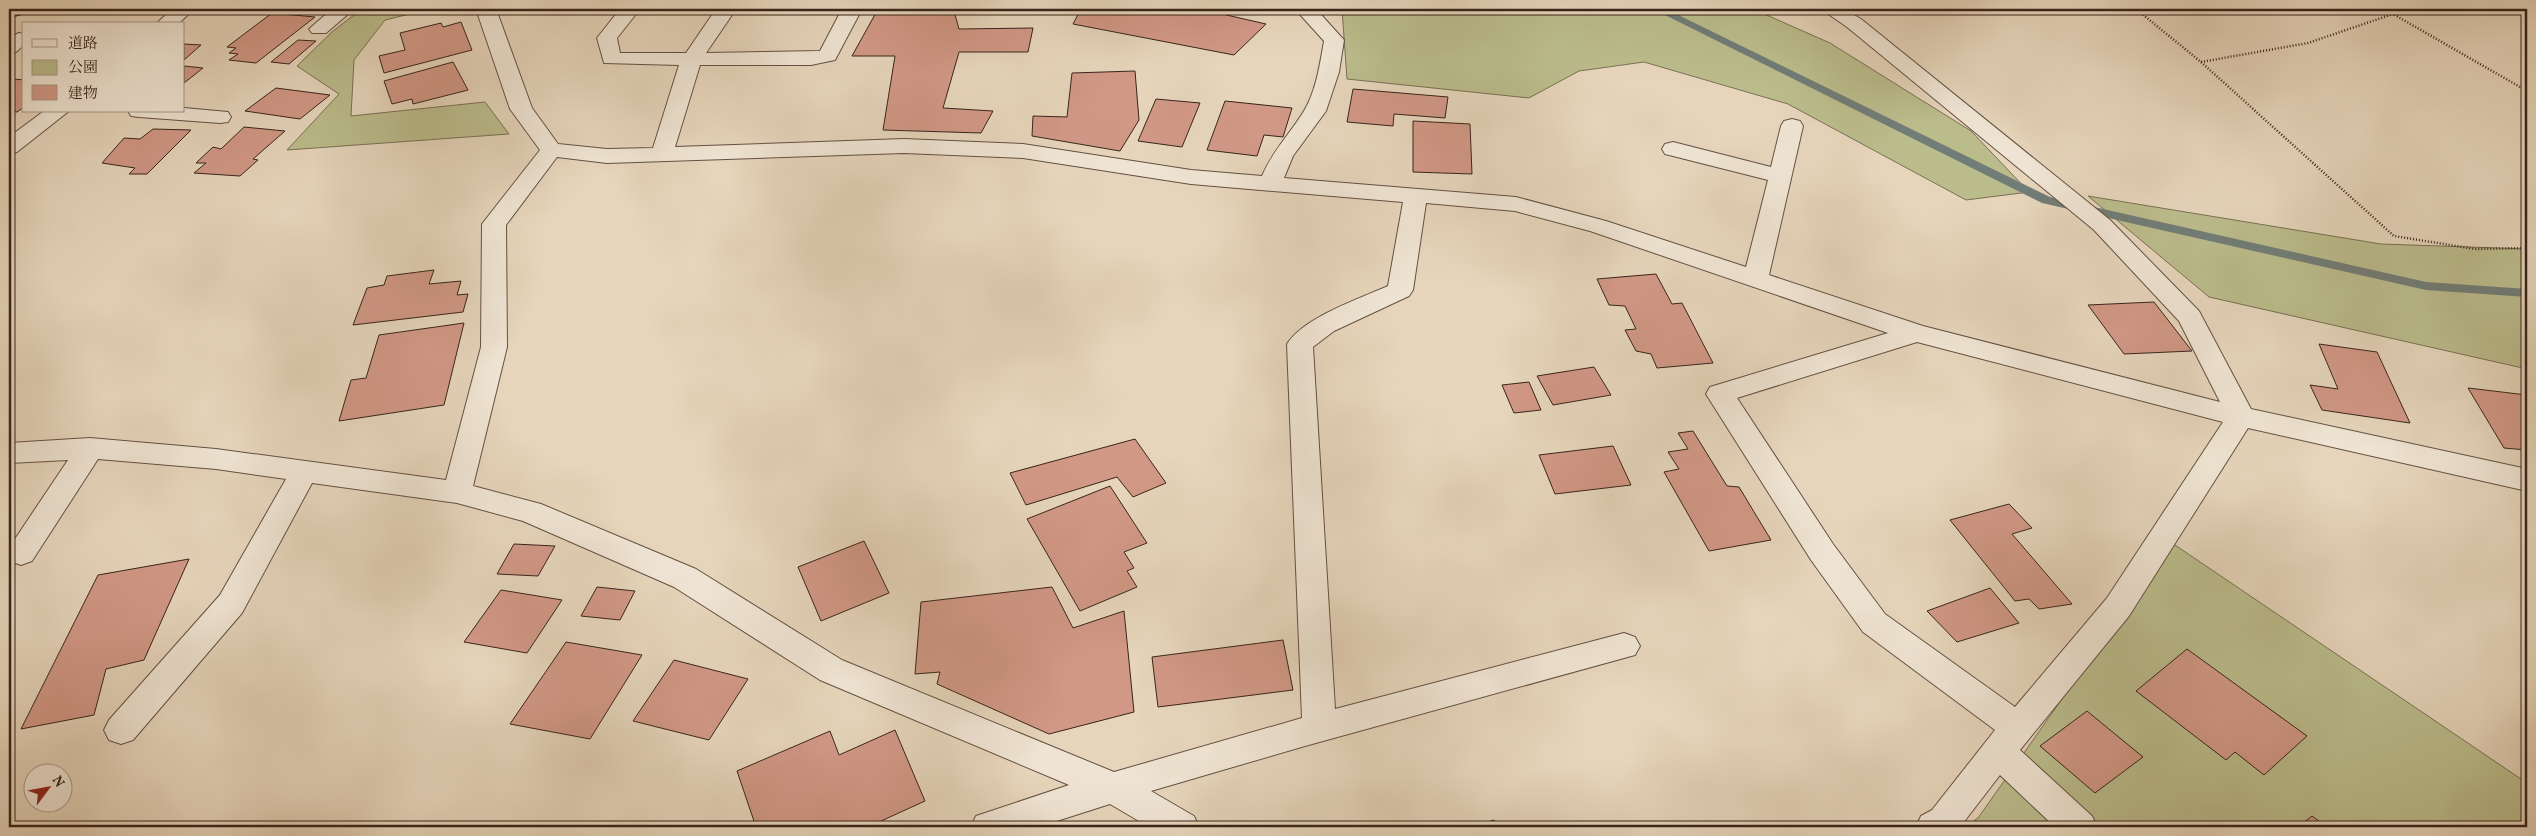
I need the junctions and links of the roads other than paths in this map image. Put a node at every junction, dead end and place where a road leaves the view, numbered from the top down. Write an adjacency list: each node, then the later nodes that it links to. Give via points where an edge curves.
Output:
1 (184, 9): 9 (street)
2 (344, 9): 10 (street)
3 (486, 9): 19 (street, via 521,109)
4 (630, 9): 13 (street, via 607,38 611,59)
5 (726, 9): 13 (street)
6 (852, 9): 13 (street, via 828,56 812,59)
7 (1305, 9): 23 (street, via 1334,40 1329,72 1315,111 1282,156)
8 (1831, 9): 27 (street, via 1854,23 2102,225 2190,317)
9 (168, 22)
10 (319, 29)
11 (9, 40): 12 (street, via 19,39)
12 (9, 48)
13 (691, 60): 21 (street)
14 (57, 112): 18 (street)
15 (152, 112): 16 (street)
16 (220, 117)
17 (1792, 126): 22 (street)
18 (9, 147)
19 (551, 150): 21 (street, via 607,156); 32 (street, via 494,224 494,347)
20 (1673, 150): 22 (street)
21 (662, 154): 23 (street, via 904,146 1023,151 1191,177)
22 (1780, 176): 25 (street)
23 (1270, 185): 24 (street)
24 (1416, 194): 25 (street, via 1516,204 1598,226); 35 (street, via 1400,290 1325,324 1300,344)
25 (1755, 280): 26 (street)
26 (1916, 333): 27 (street); 37 (street, via 1720,394 1822,552 1874,623)
27 (2241, 417): 31 (street); 37 (street, via 2118,607)
28 (90, 448): 29 (street); 30 (street, via 216,459); 33 (street)
29 (9, 454)
30 (304, 472): 32 (street); 36 (street, via 231,604)
31 (2527, 480)
32 (457, 492): 38 (street, via 531,512 685,578 831,670)
33 (21, 553)
34 (1624, 646): 35 (street)
35 (1319, 726): 38 (street)
36 (121, 730)
37 (2008, 739): 41 (street, via 1944,821); 42 (street)
38 (1112, 787): 39 (street); 40 (street)
39 (989, 827)
40 (1181, 827)
41 (1934, 827)
42 (2079, 827)

